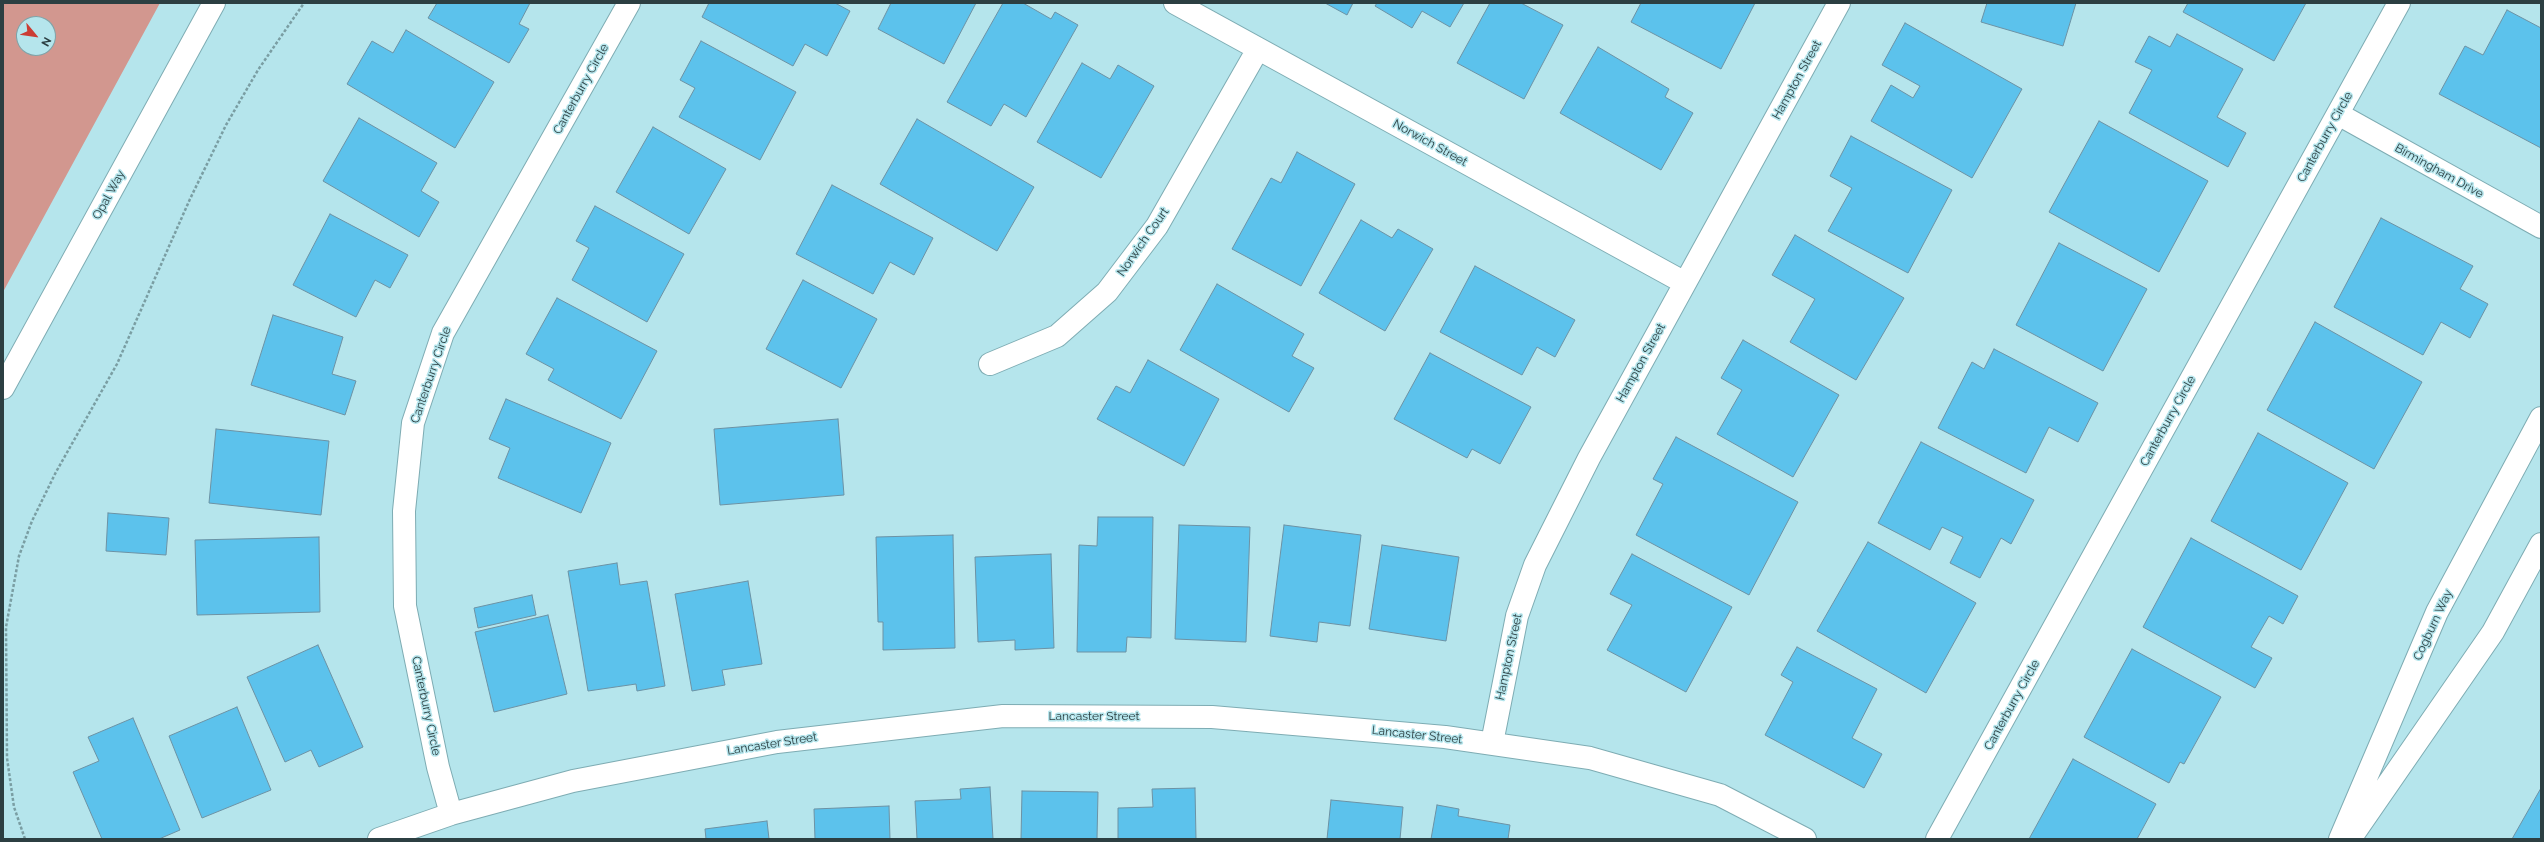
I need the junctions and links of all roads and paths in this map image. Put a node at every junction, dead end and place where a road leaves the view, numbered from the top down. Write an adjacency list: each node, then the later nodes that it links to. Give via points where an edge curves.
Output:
1 (214, 3): 12 (street, Opal Way)
2 (304, 3): 17 (path, via 258,70 226,125 190,199 117,364 56,472 32,521 19,556 6,627 7,758 14,807)
3 (629, 3): 16 (street, Canterburry Circle, via 443,332 413,423 404,511 405,606 438,767)
4 (1175, 3): 7 (street, Norwich Street)
5 (1839, 3): 10 (street, Hampton Street)
6 (2399, 3): 8 (street, Canterburry Circle)
7 (1258, 49): 10 (street, Norwich Street); 11 (street, Norwich Court, via 1156,226 1107,292 1057,336)
8 (2338, 114): 9 (street, Birmingham Drive); 20 (street, Canterburry Circle)
9 (2541, 227)
10 (1684, 283): 15 (street, Hampton Street, via 1571,492 1535,565 1516,616)
11 (990, 364)
12 (3, 388)
13 (2541, 418): 21 (street, Cogburn Way, via 2437,612)
14 (2541, 544): 22 (street, via 2493,632)
15 (1492, 743): 16 (street, Lancaster Street, via 1212,717 1003,716 777,742 573,781); 19 (street, Lancaster Street, via 1590,758 1720,795)
16 (451, 814): 18 (street, Lancaster Street)
17 (25, 839)
18 (379, 839)
19 (1805, 839)
20 (1937, 839)
21 (2340, 839)
22 (2350, 839)

